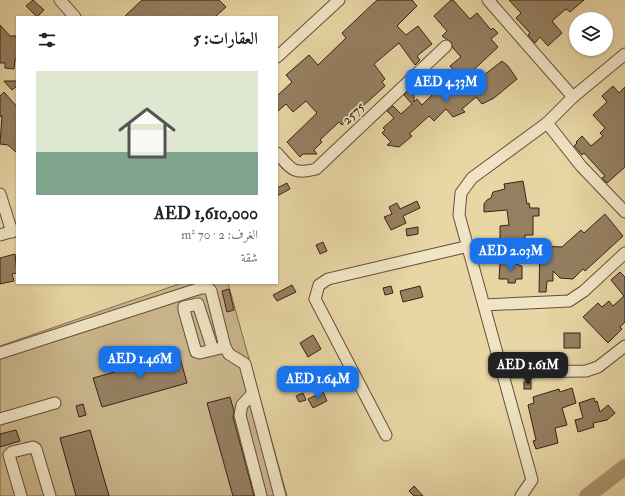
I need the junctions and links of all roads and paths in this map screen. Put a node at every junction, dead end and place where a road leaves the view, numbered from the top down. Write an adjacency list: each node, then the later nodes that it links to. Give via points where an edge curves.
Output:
1 (60, 0): 4 (street)
2 (339, 0): 7 (street)
3 (488, 0): 8 (street)
4 (74, 16)
5 (446, 46): 10 (street, 2575, via 316,169 302,173 292,170)
6 (625, 54): 8 (street)
7 (278, 56)
8 (573, 97): 9 (street)
9 (547, 123): 12 (street, via 581,166); 15 (street, via 472,178 461,193 459,215)
10 (278, 154)
11 (0, 194): 13 (street)
12 (625, 212)
13 (15, 231): 14 (street)
14 (0, 235)
15 (469, 246): 17 (street); 26 (street, via 328,279 319,285 315,299)
16 (625, 254): 17 (street, via 569,301)
17 (484, 305): 22 (street)
18 (625, 346): 22 (street, via 598,367 586,371)
19 (225, 347): 20 (street); 21 (street, via 211,291 204,287); 23 (street, via 229,354 244,364)
20 (213, 350)
21 (0, 353)
22 (503, 372): 31 (street, via 532,480)
23 (252, 394): 29 (street, via 242,405 240,415); 30 (street)
24 (55, 403): 25 (street)
25 (0, 419)
26 (386, 435)
27 (21, 496): 28 (street, via 9,455 33,446)
28 (50, 496)
29 (261, 496)
30 (280, 496)
31 (521, 496)

